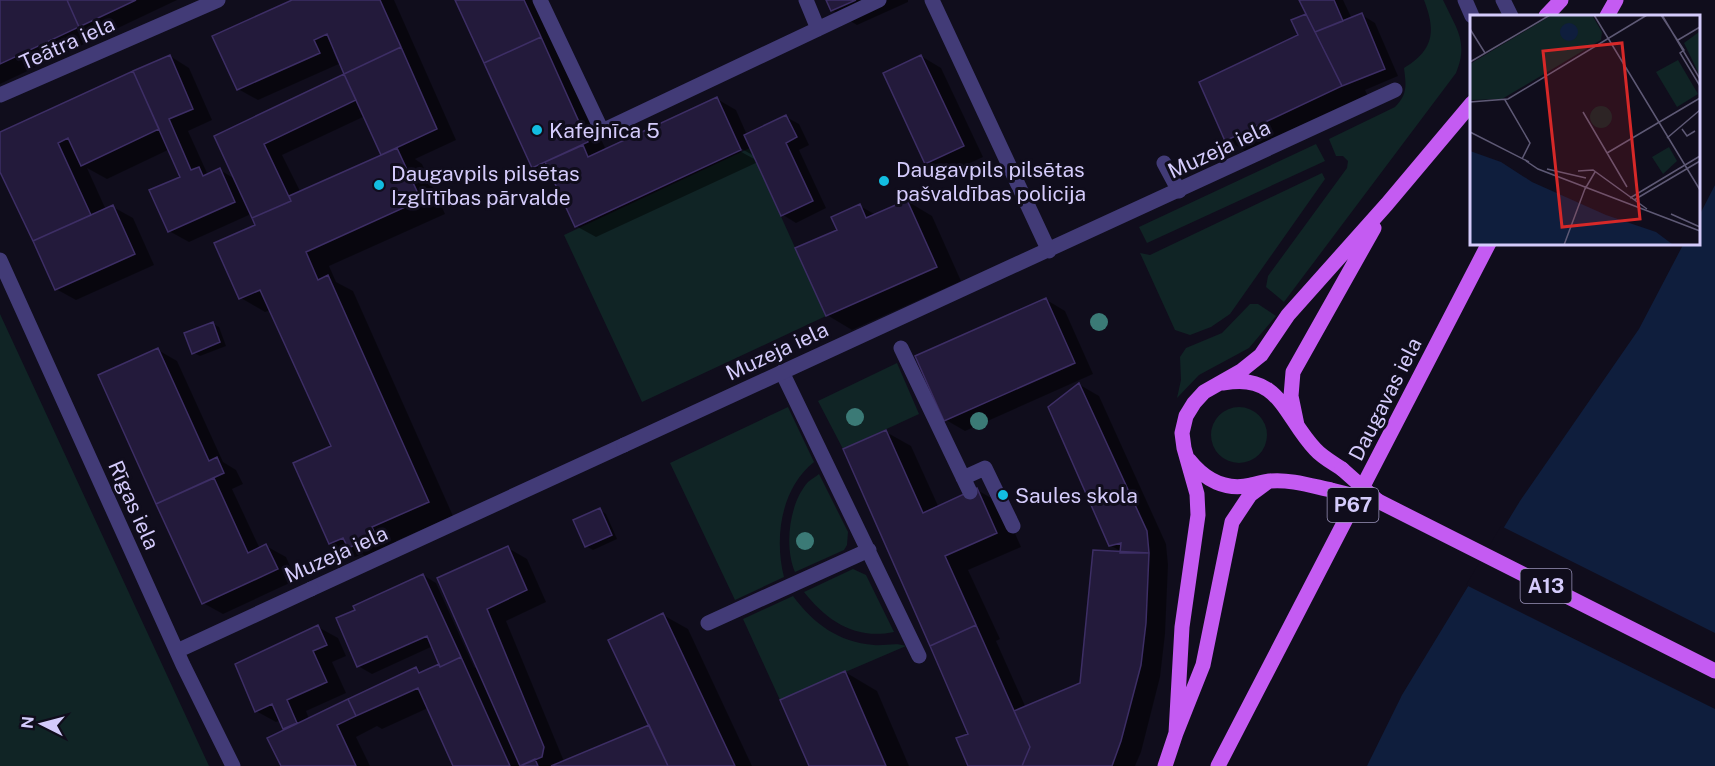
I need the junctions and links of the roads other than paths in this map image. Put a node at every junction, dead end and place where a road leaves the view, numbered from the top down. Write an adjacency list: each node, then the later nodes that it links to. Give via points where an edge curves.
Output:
1 (218, 0): 16 (street, Teātra iela)
2 (540, 0): 14 (street, via 602,131)
3 (806, 0): 14 (street)
4 (879, 0): 14 (street)
5 (932, 0): 22 (street)
6 (1465, 0): 10 (street)
7 (1503, 0): 11 (street)
8 (1561, 0): 12 (main road)
9 (1616, 0): 13 (main road)
10 (1472, 15)
11 (1510, 15)
12 (1547, 15)
13 (1608, 15)
14 (818, 29)
15 (1395, 90): 19 (street, Muzeja iela)
16 (0, 95)
17 (1470, 105): 20 (main road, Daugavas iela / A13)
18 (1164, 163): 19 (street)
19 (1179, 191): 22 (street, Muzeja iela)
20 (1387, 204): 26 (main road, Daugavas iela / A13, via 1288,315 1260,355 1242,371); 27 (main road, Daugavas iela / A13, via 1293,372 1291,396)
21 (1488, 244): 40 (main road, Daugavas iela / P67)
22 (1049, 251): 25 (street, Muzeja iela)
23 (0, 260): 34 (street, Rīgas iela)
24 (901, 348): 31 (street, via 967,485 985,468)
25 (782, 372): 32 (street); 34 (street, Muzeja iela)
26 (1216, 384): 27 (main road, Daugavas iela, via 1247,381 1261,385 1273,392); 28 (main road, Daugavas iela, via 1186,416 1182,433)
27 (1297, 425): 30 (main road, Daugavas iela / A13, bridge, via 1316,451)
28 (1189, 460): 29 (main road, via 1223,486 1239,487); 37 (main road, Daugavas iela, via 1198,515 1182,627)
29 (1269, 480): 30 (main road, bridge); 37 (main road, Daugavas iela, via 1250,495 1232,522 1203,665)
30 (1378, 501): 36 (main road, A13)
31 (1013, 526)
32 (869, 550): 33 (street); 35 (street)
33 (708, 623)
34 (177, 651): 38 (street, Rīgas iela)
35 (919, 656)
36 (1715, 671)
37 (1176, 733): 39 (main road, Daugavas iela)
38 (233, 766)
39 (1165, 766)
40 (1218, 766)

